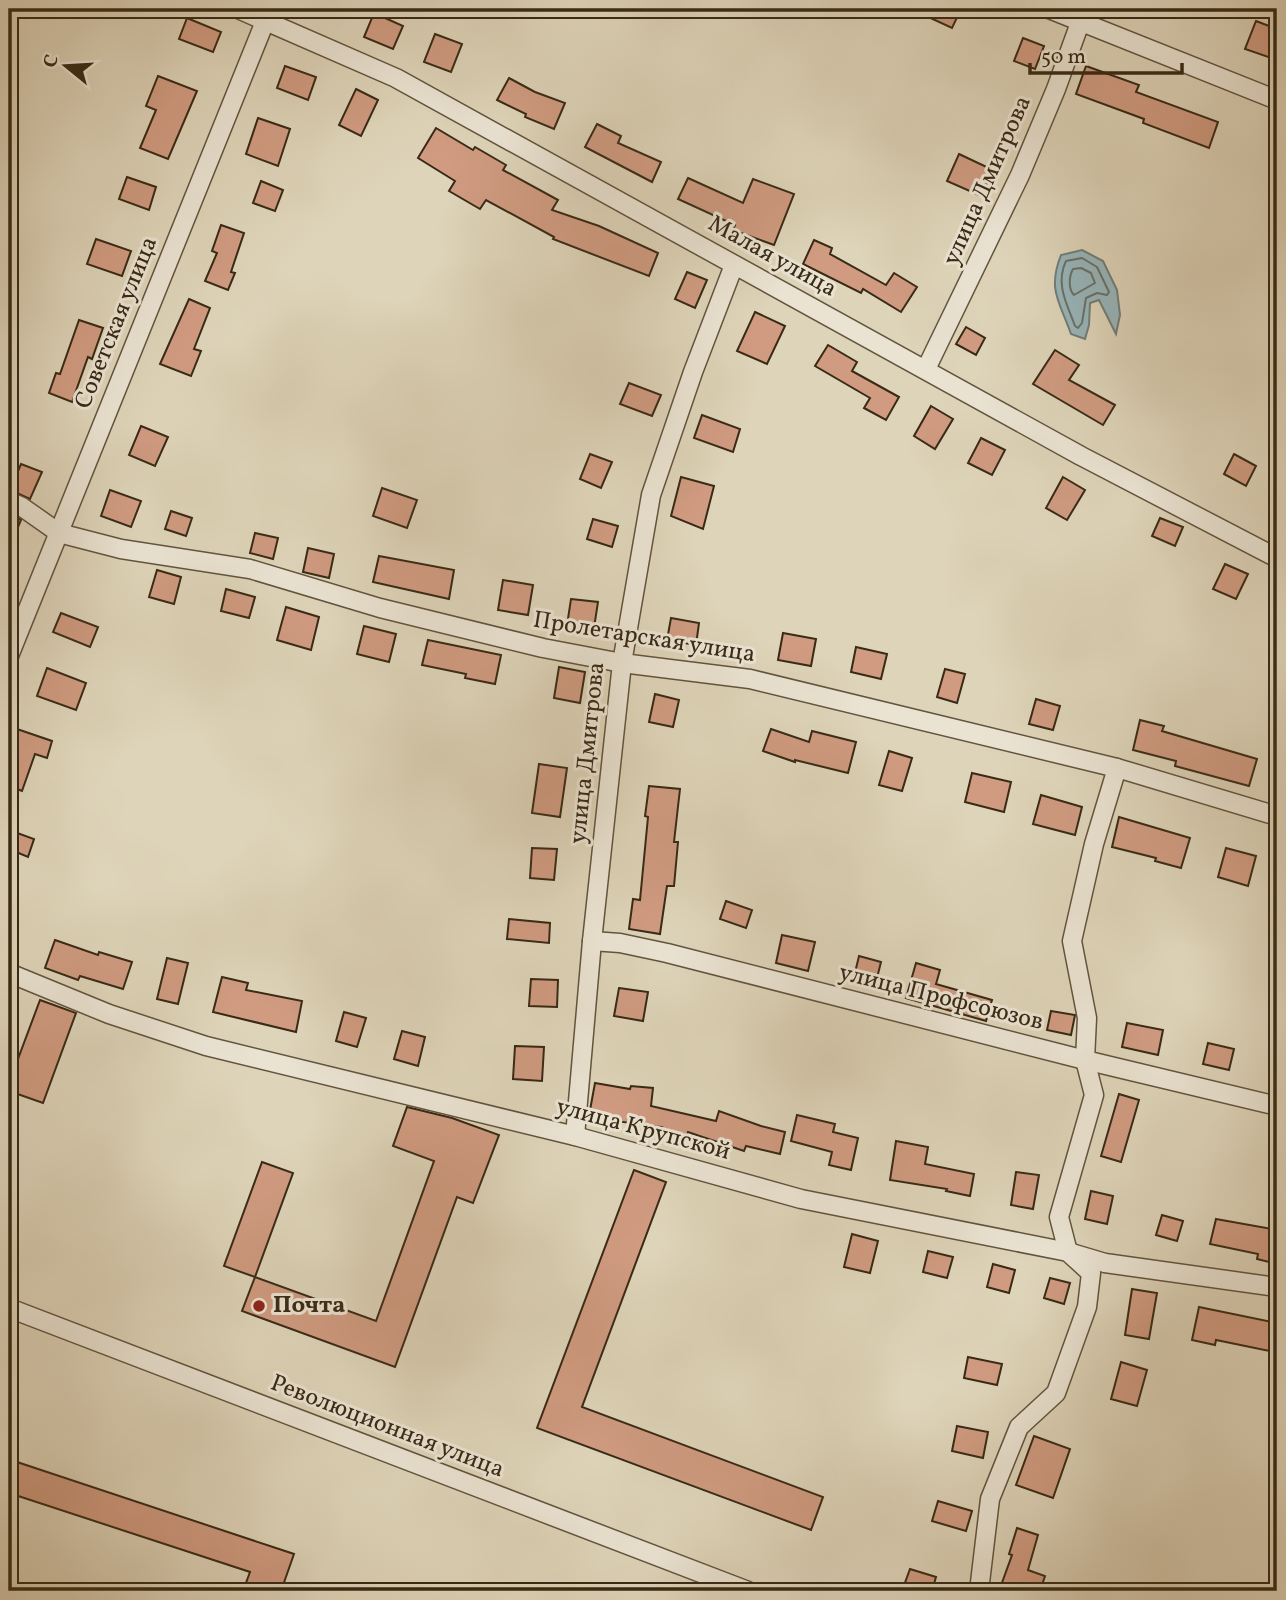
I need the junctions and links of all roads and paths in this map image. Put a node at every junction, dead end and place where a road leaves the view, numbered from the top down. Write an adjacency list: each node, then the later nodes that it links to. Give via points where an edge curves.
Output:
1 (238, 9): 3 (street, Малая улица)
2 (1049, 9): 4 (street)
3 (267, 15): 6 (street, Малая улица, via 396,78); 9 (street, Советская улица)
4 (1083, 15): 5 (street); 7 (street, улица Дмитрова, via 1020,175)
5 (1277, 100)
6 (734, 265): 7 (street, Малая улица); 12 (street, улица Дмитрова, via 651,495)
7 (926, 369): 10 (street, Малая улица, via 1080,456)
8 (9, 500): 9 (street, Пролетарская улица)
9 (59, 533): 11 (street, Советская улица); 12 (street, Пролетарская улица, via 121,549 250,569 380,608)
10 (1277, 558)
11 (9, 656)
12 (622, 663): 13 (street, Пролетарская улица, via 750,679); 15 (street, улица Дмитрова)
13 (1117, 768): 14 (street, Пролетарская улица); 17 (street, via 1072,941 1087,1018)
14 (1277, 816)
15 (592, 941): 17 (street, улица Профсоюзов, via 667,953); 19 (street, улица Дмитрова)
16 (9, 973): 19 (street, улица Крупской, via 109,1014 206,1046)
17 (1085, 1060): 18 (street, улица Профсоюзов); 20 (street, via 1094,1095 1059,1217)
18 (1277, 1105)
19 (575, 1136): 20 (street, улица Крупской, via 801,1199)
20 (1068, 1252): 21 (street, улица Крупской, via 1105,1263); 24 (street, via 1091,1273 1087,1307 1056,1393 1019,1427 990,1499)
21 (1277, 1287)
22 (9, 1308): 23 (street, Революционная улица)
23 (748, 1591)
24 (979, 1591)

